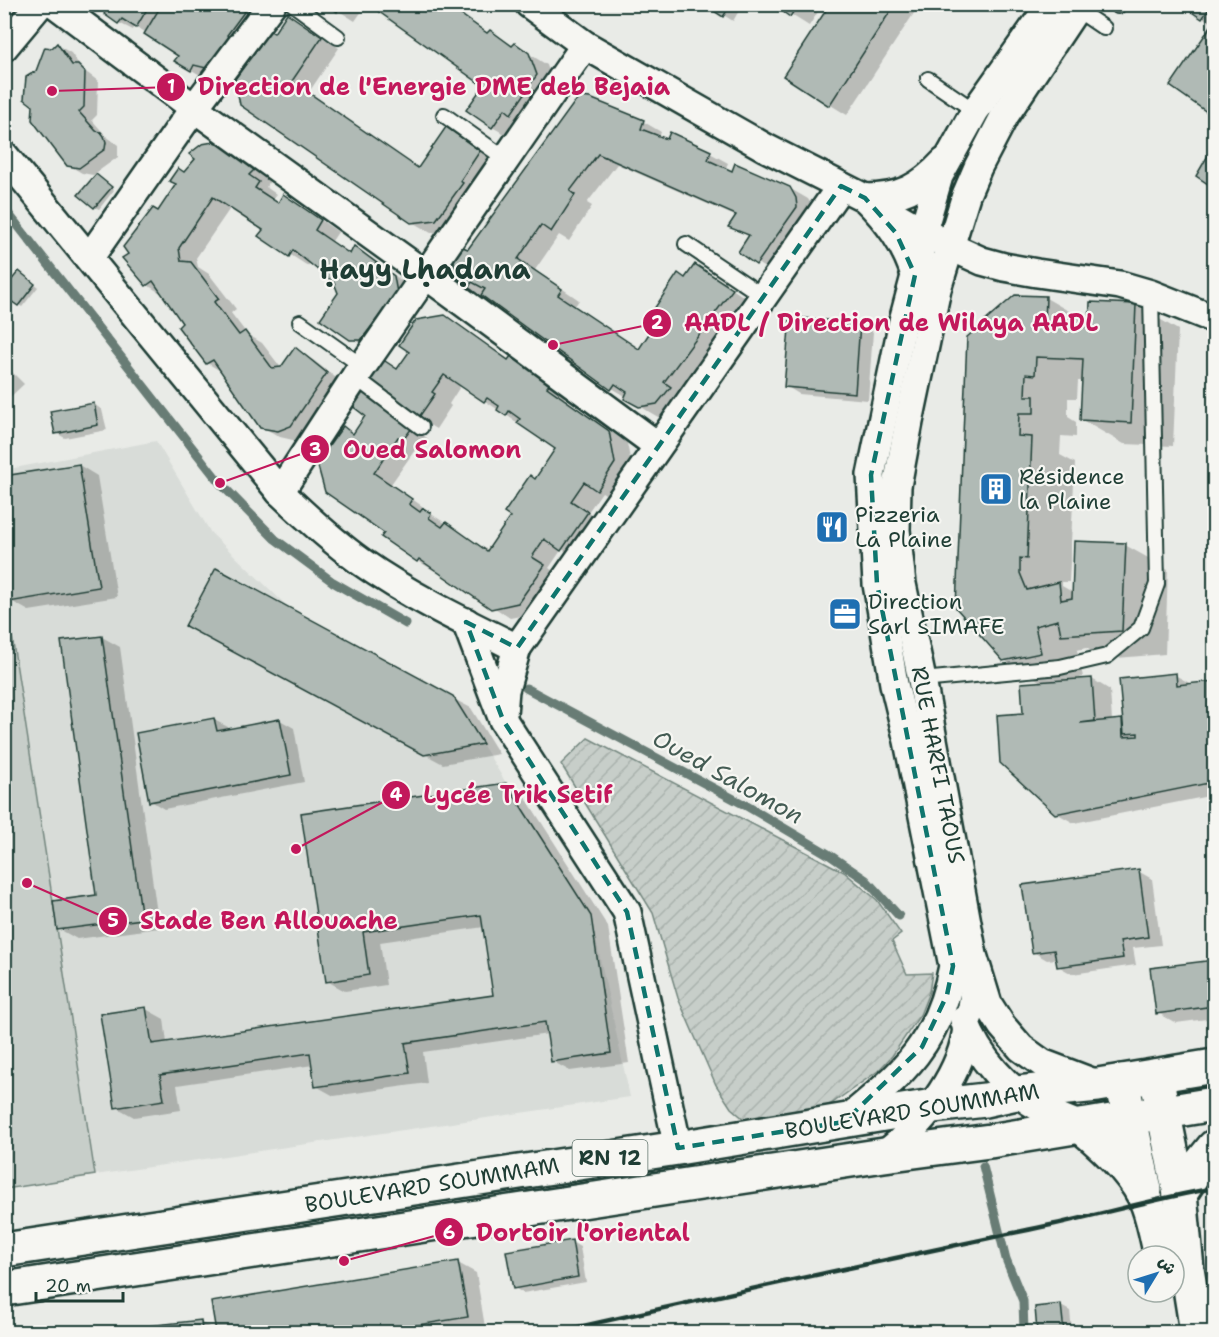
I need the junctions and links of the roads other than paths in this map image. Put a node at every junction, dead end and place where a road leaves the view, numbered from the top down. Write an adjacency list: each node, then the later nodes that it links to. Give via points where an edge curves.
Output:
1 (40, 4): 10 (street)
2 (55, 4): 12 (street)
3 (272, 4): 12 (street)
4 (293, 4): 8 (lane)
5 (529, 4): 9 (street)
6 (1059, 6): 7 (lane); 13 (street, RUE HARFI TAOUS); 22 (street, RUE HARFI TAOUS, via 970,186)
7 (1104, 28)
8 (338, 37)
9 (585, 45): 17 (street); 18 (street)
10 (4, 47)
11 (928, 79): 13 (lane)
12 (194, 108): 23 (street); 24 (street)
13 (975, 111): 16 (street, RUE HARFI TAOUS)
14 (444, 114): 17 (lane)
15 (4, 155): 23 (street)
16 (950, 155): 19 (street, RUE HARFI TAOUS, via 908,191); 20 (street, RUE HARFI TAOUS, via 939,176)
17 (507, 160): 24 (street)
18 (840, 186): 19 (street); 27 (street)
19 (865, 198): 20 (street); 25 (street, via 896,233)
20 (923, 231): 22 (street); 25 (street, RUE HARFI TAOUS)
21 (686, 244): 27 (lane)
22 (950, 246): 26 (street, via 1004,267); 36 (street, RUE HARFI TAOUS, via 937,289 897,486 896,530 902,584)
23 (90, 257): 33 (street)
24 (426, 274): 30 (street); 32 (street)
25 (915, 275): 38 (street, RUE HARFI TAOUS, via 870,475 877,584 894,684)
26 (1151, 294): 28 (street); 36 (lane, via 1157,584 1140,628 1107,656 1060,668)
27 (763, 296): 32 (street)
28 (1215, 319)
29 (300, 322): 30 (lane)
30 (358, 372): 31 (lane); 33 (street)
31 (421, 428)
32 (658, 446): 35 (street)
33 (280, 492): 34 (street, via 319,530 361,562)
34 (466, 622): 35 (street); 37 (street)
35 (517, 648): 37 (street, via 505,690)
36 (922, 680): 38 (street, RUE HARFI TAOUS)
37 (503, 720): 51 (street, via 627,912)
38 (963, 961): 39 (street, RUE HARFI TAOUS, via 957,996); 42 (street, RUE HARFI TAOUS, via 1002,1026 1021,1048 1042,1063); 48 (street, RUE HARFI TAOUS, via 922,1047 887,1086)
39 (966, 1025): 43 (street, RUE HARFI TAOUS, via 993,1069); 45 (street, RUE HARFI TAOUS, via 958,1059)
40 (1215, 1066): 41 (main road, BOULEVARD SOUMMAM / RN 12)
41 (1156, 1076): 42 (main road, BOULEVARD SOUMMAM / RN 12); 46 (main road)
42 (1110, 1083): 43 (main road, BOULEVARD SOUMMAM / RN 12); 47 (main road)
43 (1017, 1092): 45 (main road, BOULEVARD SOUMMAM / RN 12); 49 (street, RUE HARFI TAOUS)
44 (1215, 1104): 46 (main road, BOULEVARD SOUMMAM / RN 12)
45 (933, 1106): 48 (main road, BOULEVARD SOUMMAM / RN 12); 52 (street, RUE HARFI TAOUS)
46 (1162, 1113): 47 (main road, BOULEVARD SOUMMAM / RN 12); 53 (main road)
47 (1130, 1117): 49 (main road, BOULEVARD SOUMMAM / RN 12); 54 (main road)
48 (844, 1122): 51 (main road, BOULEVARD SOUMMAM / RN 12)
49 (1081, 1126): 52 (main road, BOULEVARD SOUMMAM / RN 12); 54 (main road, via 1134,1180)
50 (1215, 1147): 53 (main road)
51 (678, 1148): 56 (main road, BOULEVARD SOUMMAM / RN 12)
52 (885, 1155): 57 (main road, BOULEVARD SOUMMAM / RN 12)
53 (1180, 1194): 60 (main road)
54 (1148, 1203): 55 (main road)
55 (1158, 1244)
56 (4, 1250)
57 (4, 1289)
58 (1170, 1304): 59 (main road)
59 (1176, 1332)
60 (1197, 1332)

